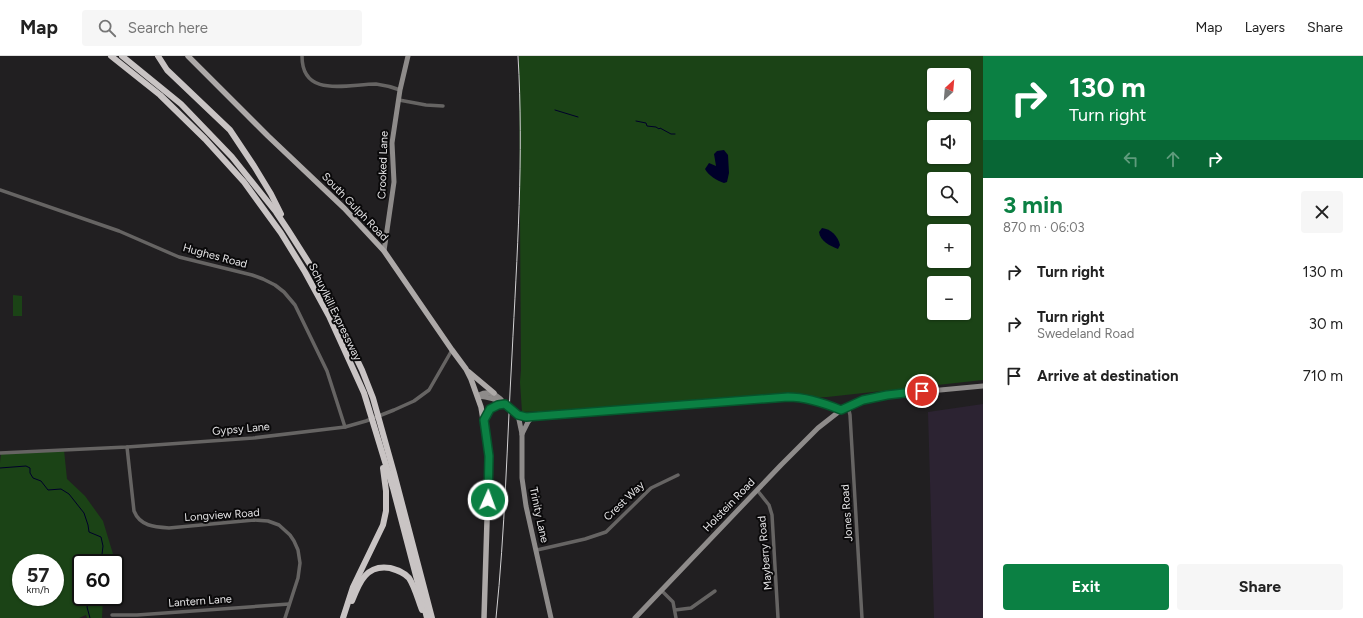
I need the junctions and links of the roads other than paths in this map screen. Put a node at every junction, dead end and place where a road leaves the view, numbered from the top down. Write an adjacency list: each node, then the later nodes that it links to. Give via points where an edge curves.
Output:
1 (111, 56): 25 (highway, Schuylkill Expressway, via 154,90 205,139 244,182 277,227 329,316 364,394)
2 (122, 56): 11 (highway, Schuylkill Expressway, via 181,104 214,137 249,177)
3 (158, 56): 11 (highway, via 167,70 224,123 271,194)
4 (188, 56): 12 (main road, South Gulph Road, via 344,208)
5 (302, 56): 7 (street, via 304,71 316,84 382,85)
6 (408, 56): 7 (main road, Crooked Lane)
7 (400, 90): 8 (main road, Crooked Lane)
8 (399, 100): 9 (street); 12 (main road, Crooked Lane, via 392,143 394,182)
9 (443, 106)
10 (0, 190): 24 (street, Hughes Road, via 119,231 179,257 252,275 275,285 295,305 327,371)
11 (288, 230): 42 (highway, Schuylkill Expressway, via 316,274 373,398)
12 (384, 251): 13 (main road, South Gulph Road)
13 (452, 350): 14 (main road, South Gulph Road); 24 (street, Gypsy Lane, via 429,390 394,410)
14 (466, 369): 16 (main road); 17 (main road, South Gulph Road)
15 (983, 386): 19 (main road, Holstein Road, via 887,395)
16 (494, 393): 17 (main road, via 485,392); 18 (main road)
17 (478, 396): 18 (main road); 23 (main road, South Gulph Road)
18 (504, 404): 21 (main road); 23 (main road, via 490,409)
19 (848, 406): 20 (main road, Holstein Road); 48 (street, Jones Road)
20 (841, 410): 22 (main road, via 805,398 783,397); 30 (main road, Holstein Road, via 818,428)
21 (517, 414): 22 (main road); 26 (main road, Trinity Lane)
22 (533, 416): 26 (main road)
23 (484, 420): 43 (main road, South Gulph Road, via 489,456)
24 (345, 427): 27 (street, Gypsy Lane, via 253,438)
25 (375, 427): 39 (highway, via 383,465 386,511 383,524 353,587); 41 (highway, Schuylkill Expressway)
26 (522, 434): 31 (main road, Trinity Lane, via 522,478)
27 (127, 447): 28 (street, Gypsy Lane); 34 (street, Longview Road, via 134,511 137,518 146,524 157,528 169,528 262,520 286,530 298,550 300,563)
28 (0, 453)
29 (678, 475): 31 (street, Crest Way, via 651,488 606,532)
30 (757, 490): 32 (main road, Holstein Road); 47 (street, Mayberry Road, via 769,505 772,515)
31 (537, 550): 44 (main road, Trinity Lane)
32 (662, 590): 35 (street, via 673,602); 45 (main road, Holstein Road)
33 (715, 591): 35 (street, via 690,608)
34 (289, 604): 37 (street, Lantern Lane); 38 (street, Longview Road)
35 (675, 610): 46 (street)
36 (112, 615): 37 (street, Lantern Lane)
37 (137, 617)
38 (285, 618)
39 (343, 618)
40 (347, 618): 41 (highway, via 357,587 365,574 373,569 385,568 400,572 409,579)
41 (426, 618)
42 (432, 618)
43 (484, 618)
44 (551, 618)
45 (635, 618)
46 (676, 618)
47 (778, 618)
48 (862, 618)

